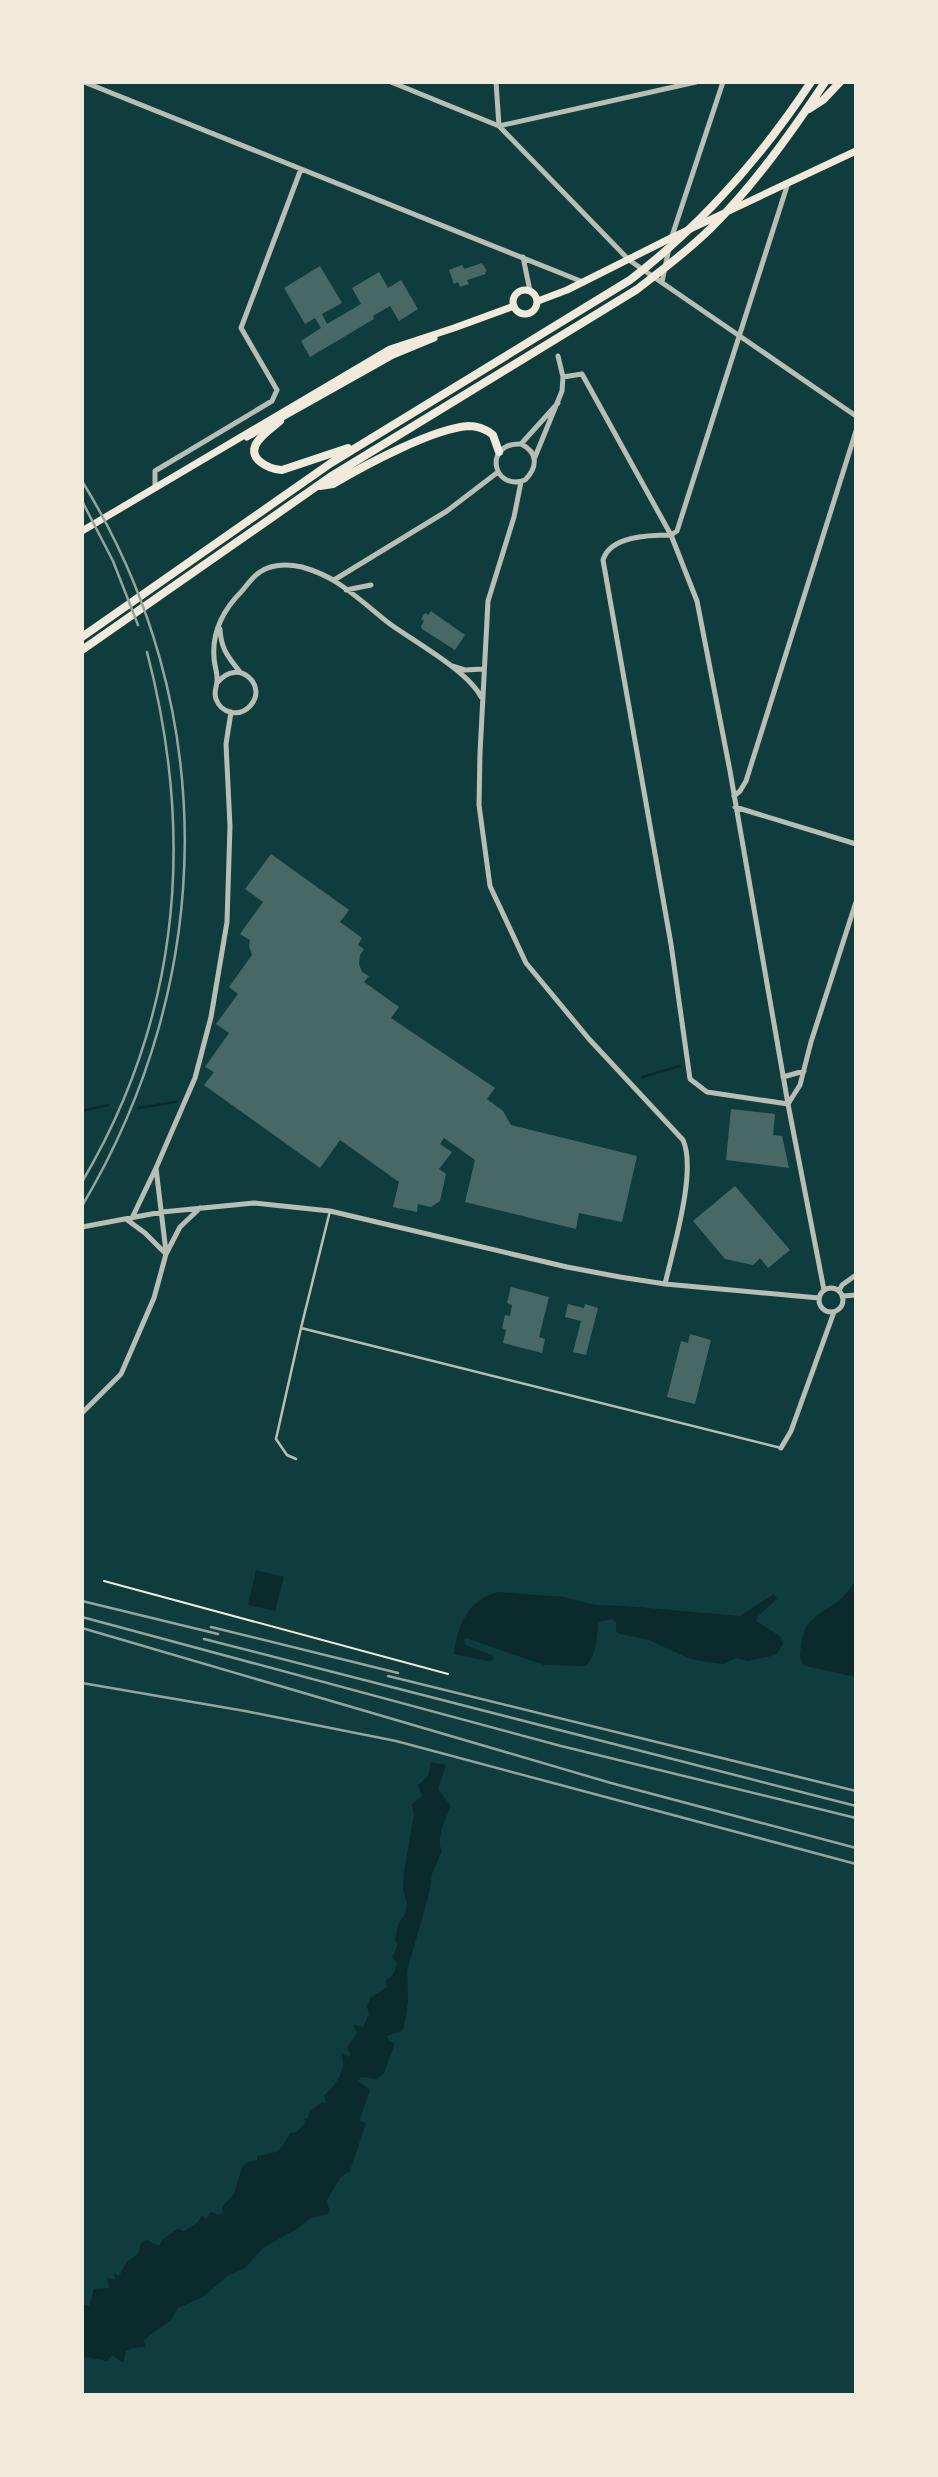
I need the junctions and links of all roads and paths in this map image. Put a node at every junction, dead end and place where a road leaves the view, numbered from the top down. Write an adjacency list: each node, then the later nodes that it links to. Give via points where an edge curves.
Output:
1 (85, 82): 12 (street)
2 (391, 82): 10 (street)
3 (496, 82): 10 (street)
4 (696, 82): 10 (street)
5 (723, 82): 14 (street)
6 (811, 82): 32 (main road, via 706,216 669,250 630,280)
7 (825, 82): 9 (main road)
8 (840, 82): 9 (main road)
9 (806, 110): 37 (main road, via 712,227 677,259 636,290)
10 (499, 126): 16 (street)
11 (856, 151): 13 (main road)
12 (301, 169): 15 (street); 38 (street, via 241,328 277,390 272,401 155,471)
13 (788, 184): 14 (main road); 23 (street)
14 (671, 238): 16 (main road); 18 (street)
15 (523, 257): 17 (street); 19 (street)
16 (629, 260): 17 (main road); 18 (street)
17 (583, 282): 20 (main road)
18 (662, 282): 23 (street)
19 (530, 291): 20 (main road); 21 (main road, via 518,292)
20 (538, 301): 21 (main road, via 528,314 517,312)
21 (514, 306): 22 (main road)
22 (457, 327): 28 (main road, via 393,355); 31 (main road, via 390,349)
23 (738, 335): 27 (street); 40 (street, via 677,531)
24 (558, 356): 25 (street)
25 (563, 377): 26 (street); 40 (street, via 582,374)
26 (558, 403): 30 (street); 34 (street)
27 (856, 416)
28 (280, 421): 31 (main road); 32 (main road, via 256,443 257,458 272,469 282,470)
29 (856, 431): 53 (street, via 746,781)
30 (520, 444): 33 (street); 34 (street)
31 (228, 446): 38 (main road)
32 (357, 446): 45 (main road)
33 (499, 452): 35 (street); 37 (main road, via 493,435 469,426 420,442 333,484)
34 (535, 457): 36 (street, via 532,471)
35 (498, 472): 36 (street, via 506,480); 41 (street, via 447,511)
36 (521, 482): 48 (street, via 488,601)
37 (317, 486): 46 (main road)
38 (155, 488): 39 (main road)
39 (82, 531)
40 (671, 535): 53 (street, via 697,601); 59 (street, via 617,543 603,560 691,1079 707,1092)
41 (334, 580): 43 (street); 44 (street, via 281,565 260,572 225,609)
42 (371, 585): 43 (street)
43 (346, 590): 47 (street)
44 (220, 622): 49 (street, via 221,645); 50 (street, via 214,639)
45 (82, 637)
46 (82, 650)
47 (450, 666): 48 (street); 51 (street, via 474,685)
48 (483, 669): 51 (street)
49 (240, 672): 50 (street, via 227,673); 52 (street, via 254,683 256,696 245,710)
50 (218, 682): 52 (street, via 216,700)
51 (482, 700): 68 (street, via 479,805 490,886 501,915 526,962 688,1150 688,1172)
52 (231, 712): 60 (street, via 226,744 230,826 227,922 195,1078)
53 (734, 796): 54 (street)
54 (735, 807): 55 (street); 58 (street)
55 (856, 844)
56 (856, 902): 57 (street)
57 (804, 1071): 58 (street); 59 (street)
58 (783, 1077): 59 (street)
59 (788, 1104): 69 (street)
60 (156, 1168): 63 (street); 64 (street)
61 (200, 1208): 62 (street, via 254,1203); 63 (street); 66 (street, via 180,1227)
62 (331, 1211): 68 (street, via 566,1267); 74 (lane)
63 (162, 1212): 64 (street); 66 (street)
64 (129, 1218): 65 (street); 66 (street)
65 (82, 1227)
66 (166, 1254): 75 (street, via 155,1298 121,1374)
67 (856, 1275): 70 (street, via 842,1285)
68 (665, 1284): 72 (street)
69 (824, 1290): 70 (street, via 831,1288); 72 (street)
70 (841, 1294): 71 (street); 73 (street, via 842,1305)
71 (856, 1295)
72 (819, 1298): 73 (street, via 822,1309)
73 (834, 1312): 76 (street)
74 (300, 1328): 76 (lane); 77 (lane, via 276,1439 287,1455)
75 (82, 1413)
76 (781, 1448)
77 (296, 1458)
78 (104, 1581): 79 (path)
79 (448, 1674)

